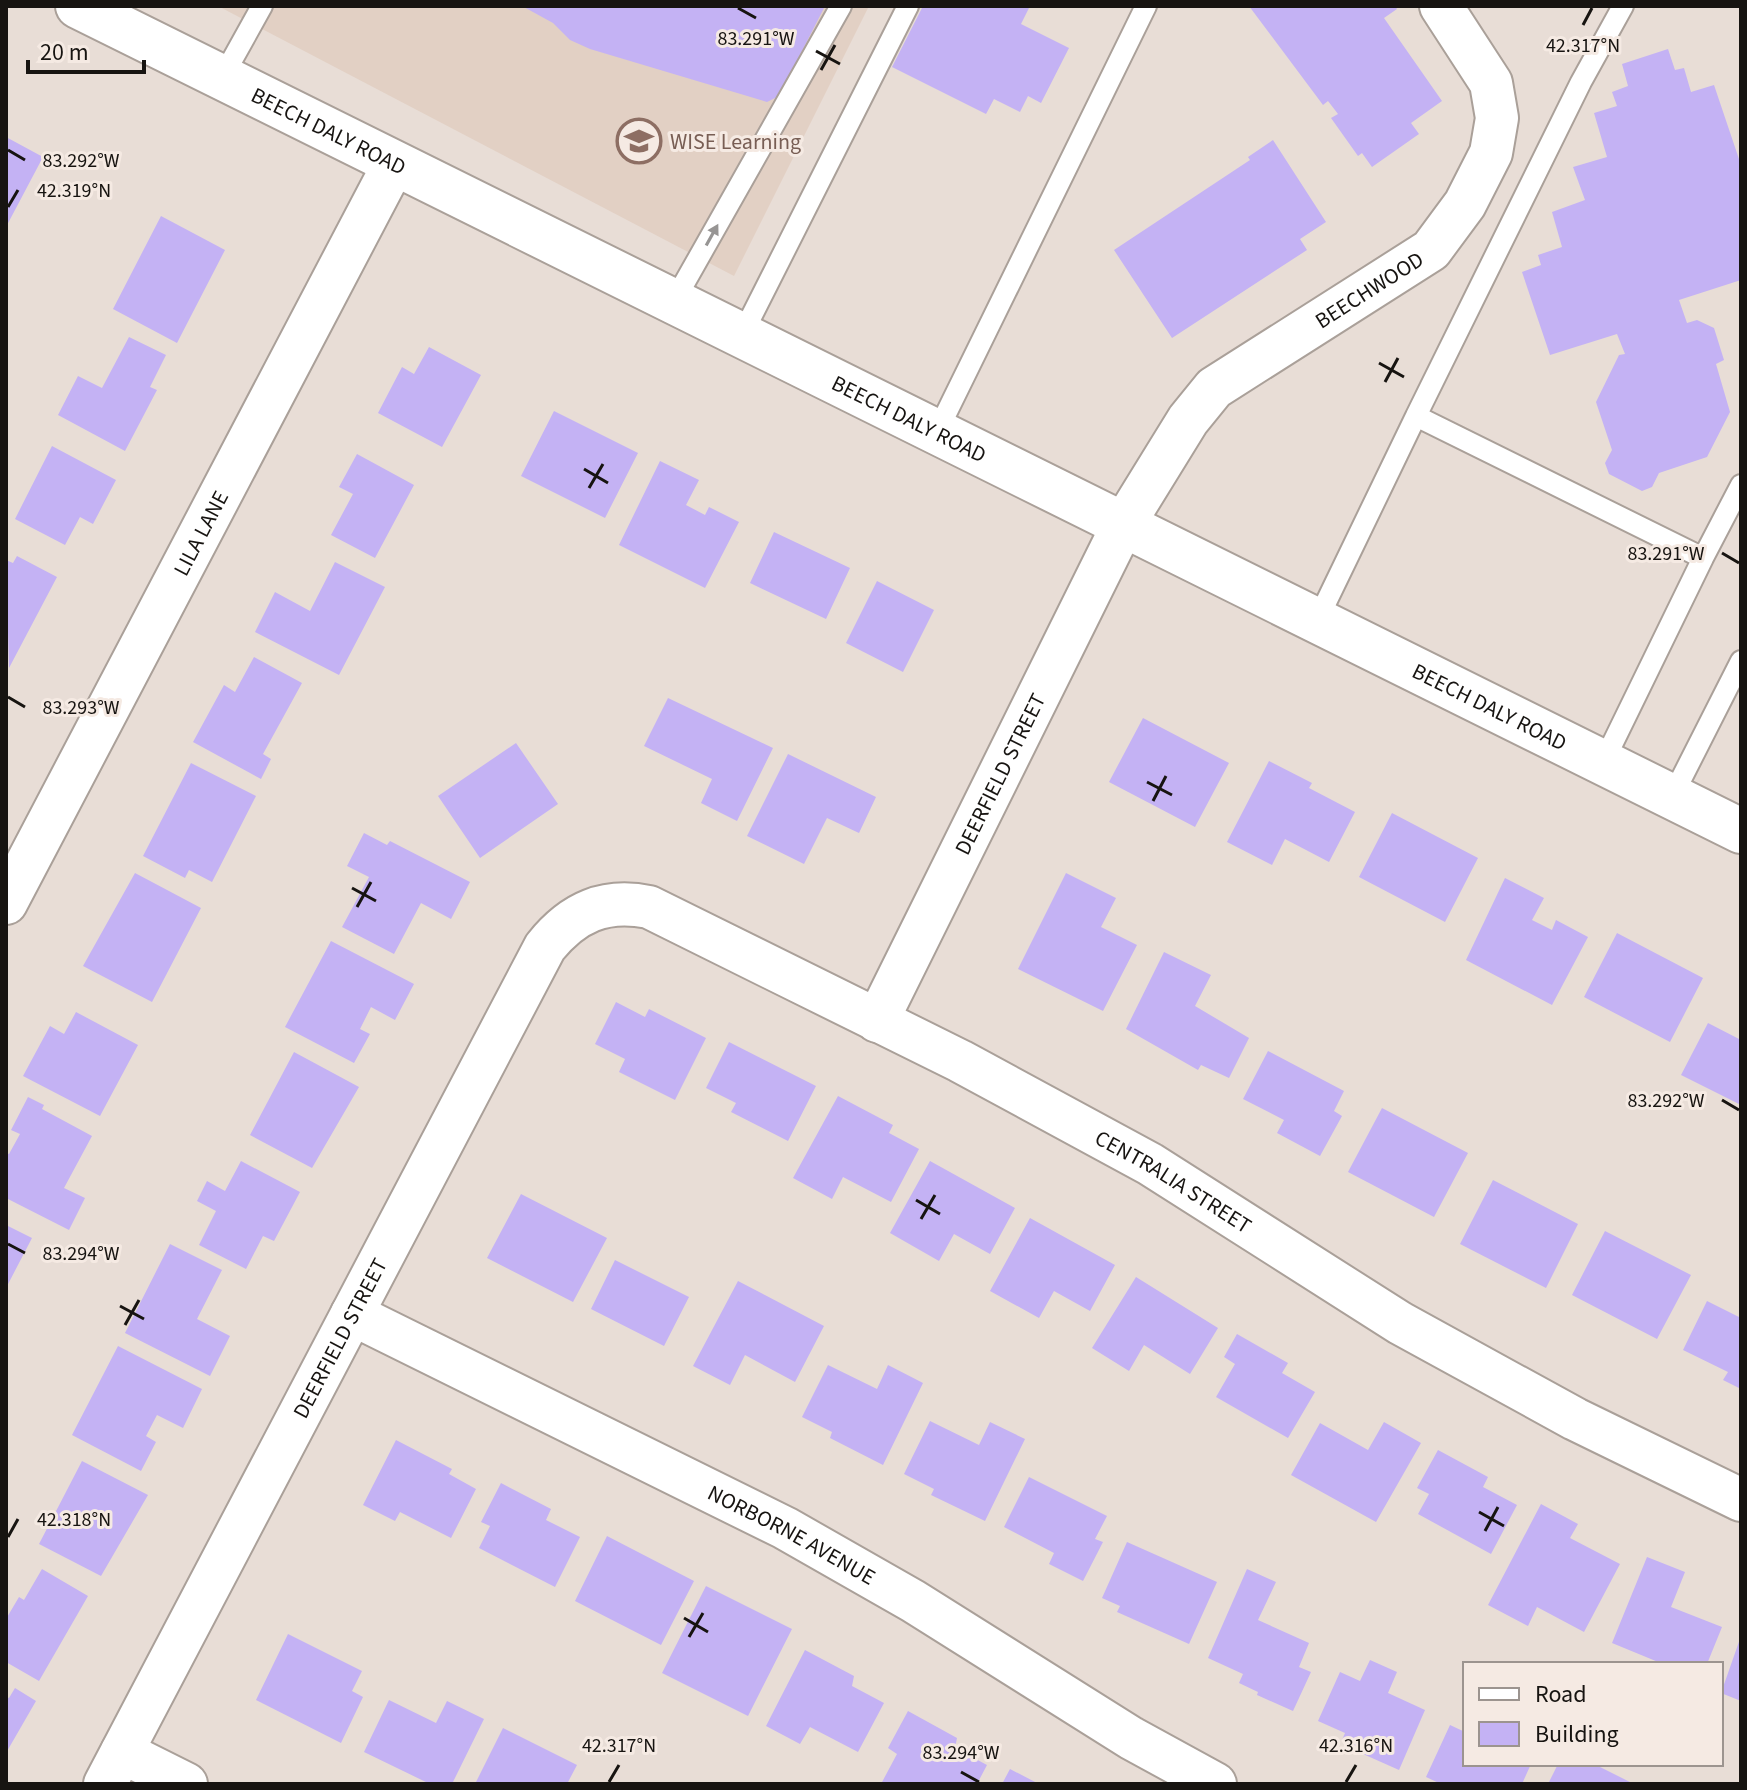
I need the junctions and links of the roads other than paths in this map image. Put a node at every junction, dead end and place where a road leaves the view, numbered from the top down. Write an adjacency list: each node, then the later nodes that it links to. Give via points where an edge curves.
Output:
1 (78, 6): 8 (main road, BEECH DALY ROAD)
2 (262, 6): 8 (lane)
3 (841, 6): 10 (lane, one-way to 3)
4 (908, 6): 11 (lane)
5 (1146, 6): 13 (lane)
6 (1441, 6): 15 (street, BEECHWOOD, via 1491,83 1497,118 1491,153 1465,204 1431,250 1214,388 1188,420)
7 (1623, 6): 12 (lane)
8 (222, 78): 9 (main road, BEECH DALY ROAD)
9 (394, 164): 10 (main road, BEECH DALY ROAD); 22 (street, LILA LANE)
10 (673, 303): 11 (main road, BEECH DALY ROAD)
11 (741, 337): 13 (main road, BEECH DALY ROAD)
12 (1416, 416): 16 (lane); 17 (lane)
13 (936, 434): 15 (main road, BEECH DALY ROAD)
14 (1741, 485): 16 (lane)
15 (1122, 527): 17 (main road, BEECH DALY ROAD); 24 (street, DEERFIELD STREET)
16 (1703, 558): 19 (lane)
17 (1316, 623): 19 (main road, BEECH DALY ROAD)
18 (1738, 673): 20 (lane)
19 (1603, 763): 20 (main road, BEECH DALY ROAD)
20 (1672, 797): 21 (main road, BEECH DALY ROAD)
21 (1741, 831)
22 (6, 903)
23 (592, 909): 24 (street, CENTRALIA STREET, via 612,904 649,907); 25 (street, DEERFIELD STREET, via 561,927 545,947)
24 (877, 1021): 26 (street, CENTRALIA STREET, via 1150,1164 1400,1323 1575,1419)
25 (352, 1314): 27 (street, DEERFIELD STREET); 29 (street, NORBORNE AVENUE, via 785,1528)
26 (1741, 1500)
27 (113, 1768): 28 (street)
28 (186, 1784)
29 (1215, 1784)

